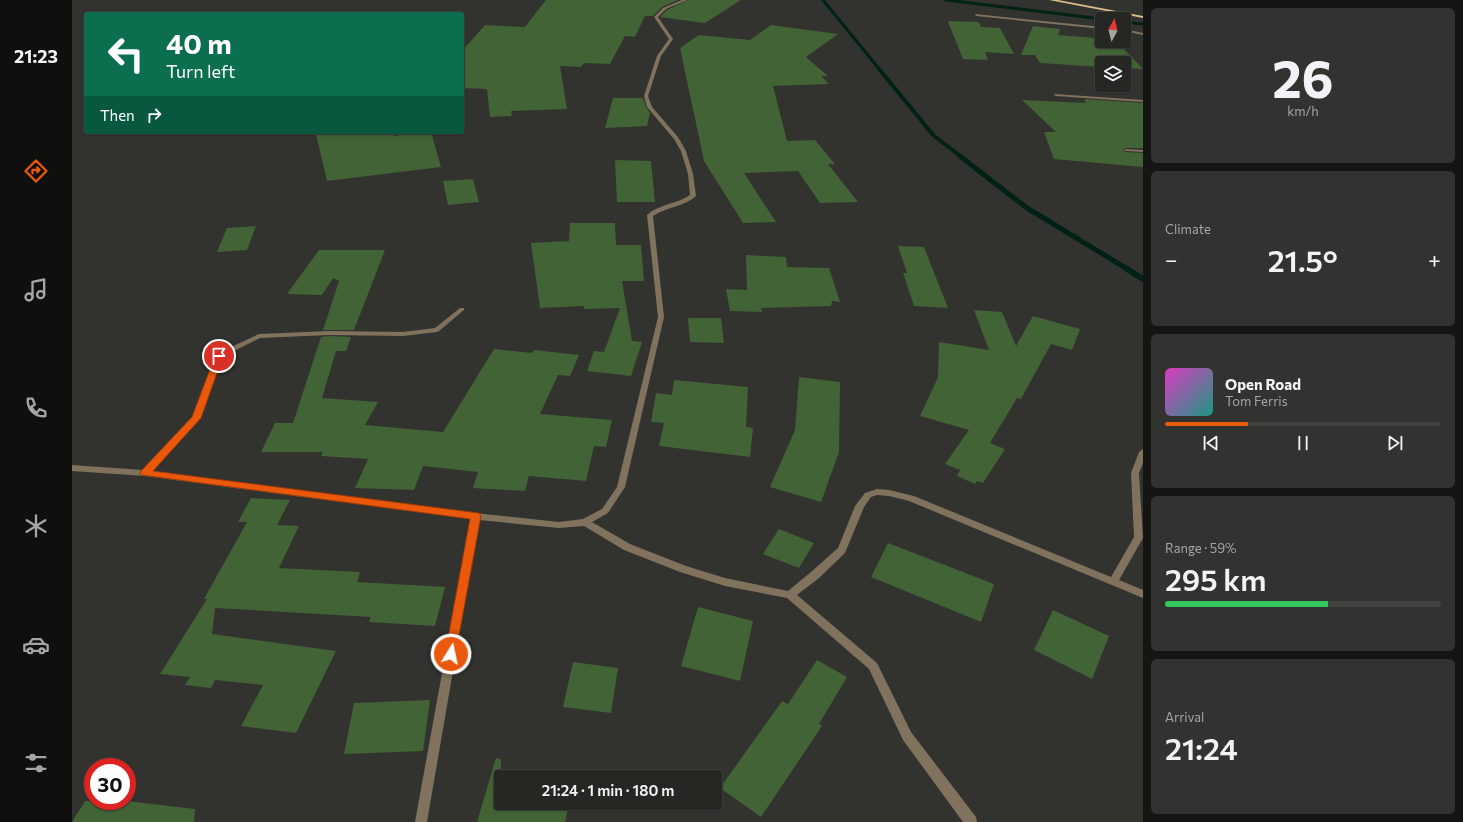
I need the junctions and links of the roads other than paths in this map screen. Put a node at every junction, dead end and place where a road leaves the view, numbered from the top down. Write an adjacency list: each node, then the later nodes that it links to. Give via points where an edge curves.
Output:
1 (685, 0): 17 (street, via 664,10 656,18 671,39 658,58 646,96 659,120 677,138 684,152 693,196 650,215 661,317 622,487 605,511)
2 (1051, 0): 4 (highway)
3 (976, 15): 5 (street)
4 (1143, 17)
5 (1095, 27)
6 (1131, 31): 7 (street)
7 (1143, 34)
8 (1056, 96): 9 (street)
9 (1143, 101)
10 (1127, 150): 11 (street)
11 (1143, 151)
12 (462, 309): 15 (street, via 437,330 403,334 329,333 259,336 219,356 196,418)
13 (1143, 452): 18 (street, via 1135,473 1139,537)
14 (72, 468): 15 (street)
15 (145, 473): 16 (street)
16 (476, 516): 17 (street, via 559,525); 21 (street)
17 (585, 522): 20 (street, via 627,547 683,569 725,582)
18 (1113, 582): 19 (street); 20 (street, via 911,498 877,492 868,496 860,506 842,550)
19 (1143, 594)
20 (790, 595): 22 (street, via 873,666 907,736)
21 (421, 822)
22 (971, 822)

